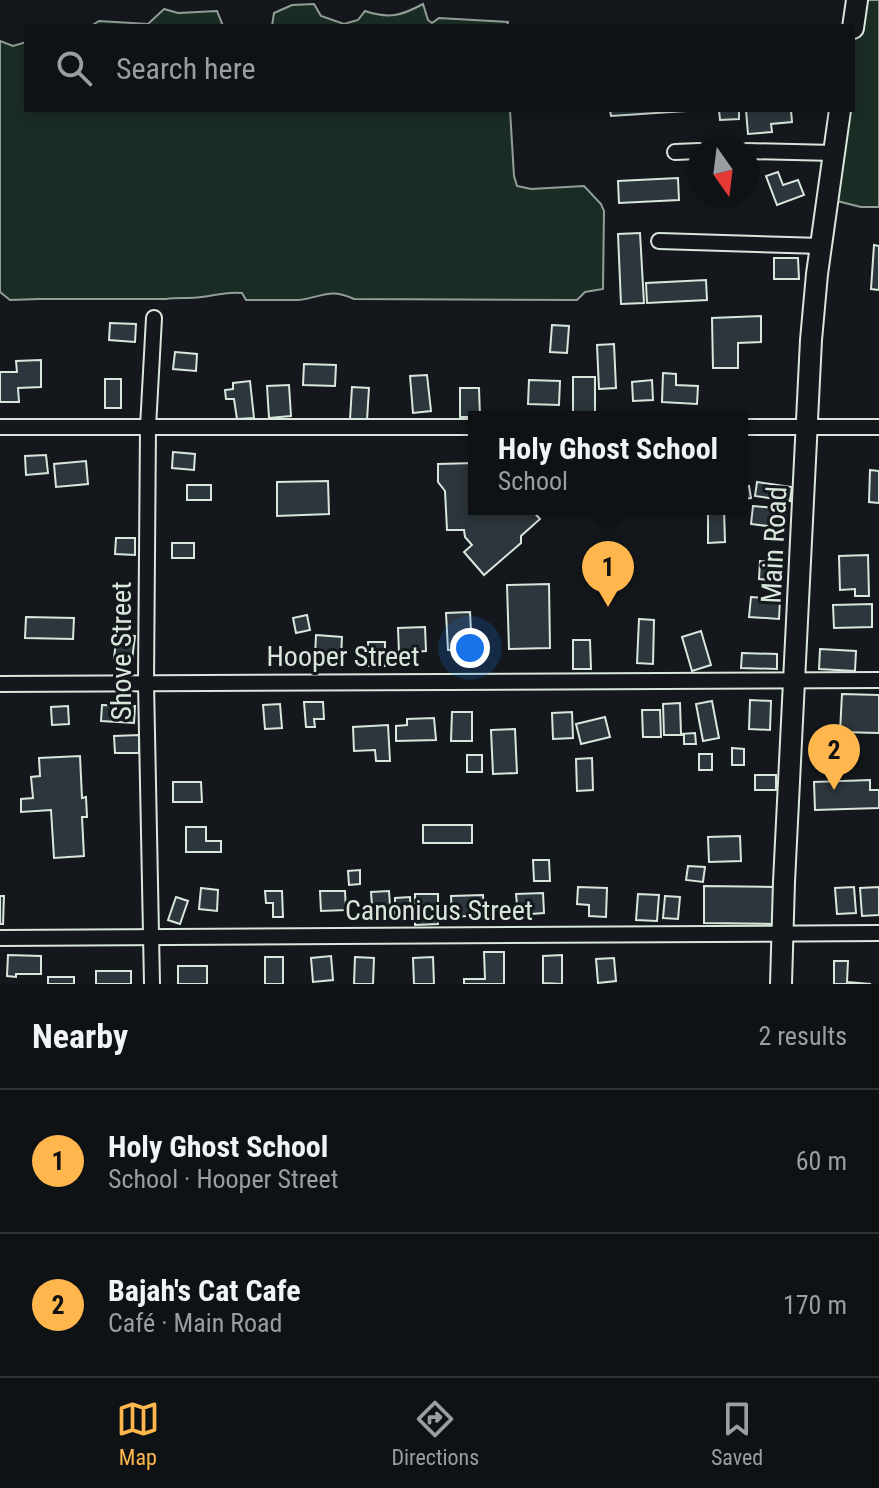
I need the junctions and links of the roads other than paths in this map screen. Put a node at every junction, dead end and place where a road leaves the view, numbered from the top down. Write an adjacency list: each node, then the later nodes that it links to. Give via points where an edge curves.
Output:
1 (857, 0): 2 (main road)
2 (854, 24)
3 (840, 112): 7 (main road, Main Road)
4 (759, 151): 7 (street)
5 (675, 152): 6 (street)
6 (687, 152)
7 (834, 153): 9 (main road, Main Road)
8 (659, 241): 9 (street)
9 (822, 246): 15 (main road, Main Road)
10 (154, 318): 12 (street, Shove Street)
11 (0, 427): 12 (street)
12 (148, 427): 13 (street); 19 (street, Shove Street)
13 (468, 427)
14 (748, 427): 15 (street)
15 (807, 427): 16 (street); 18 (main road, Main Road)
16 (879, 427)
17 (879, 680): 18 (street, Hooper Street)
18 (794, 681): 19 (street, Hooper Street); 22 (main road, Main Road)
19 (146, 683): 20 (street, Hooper Street); 23 (street, Shove Street)
20 (0, 684)
21 (879, 933): 22 (street, Canonicus Street)
22 (782, 934): 23 (street, Canonicus Street); 26 (main road, Main Road)
23 (152, 937): 24 (street, Canonicus Street); 25 (street, Shove Street)
24 (0, 938)
25 (152, 984)
26 (781, 984)

